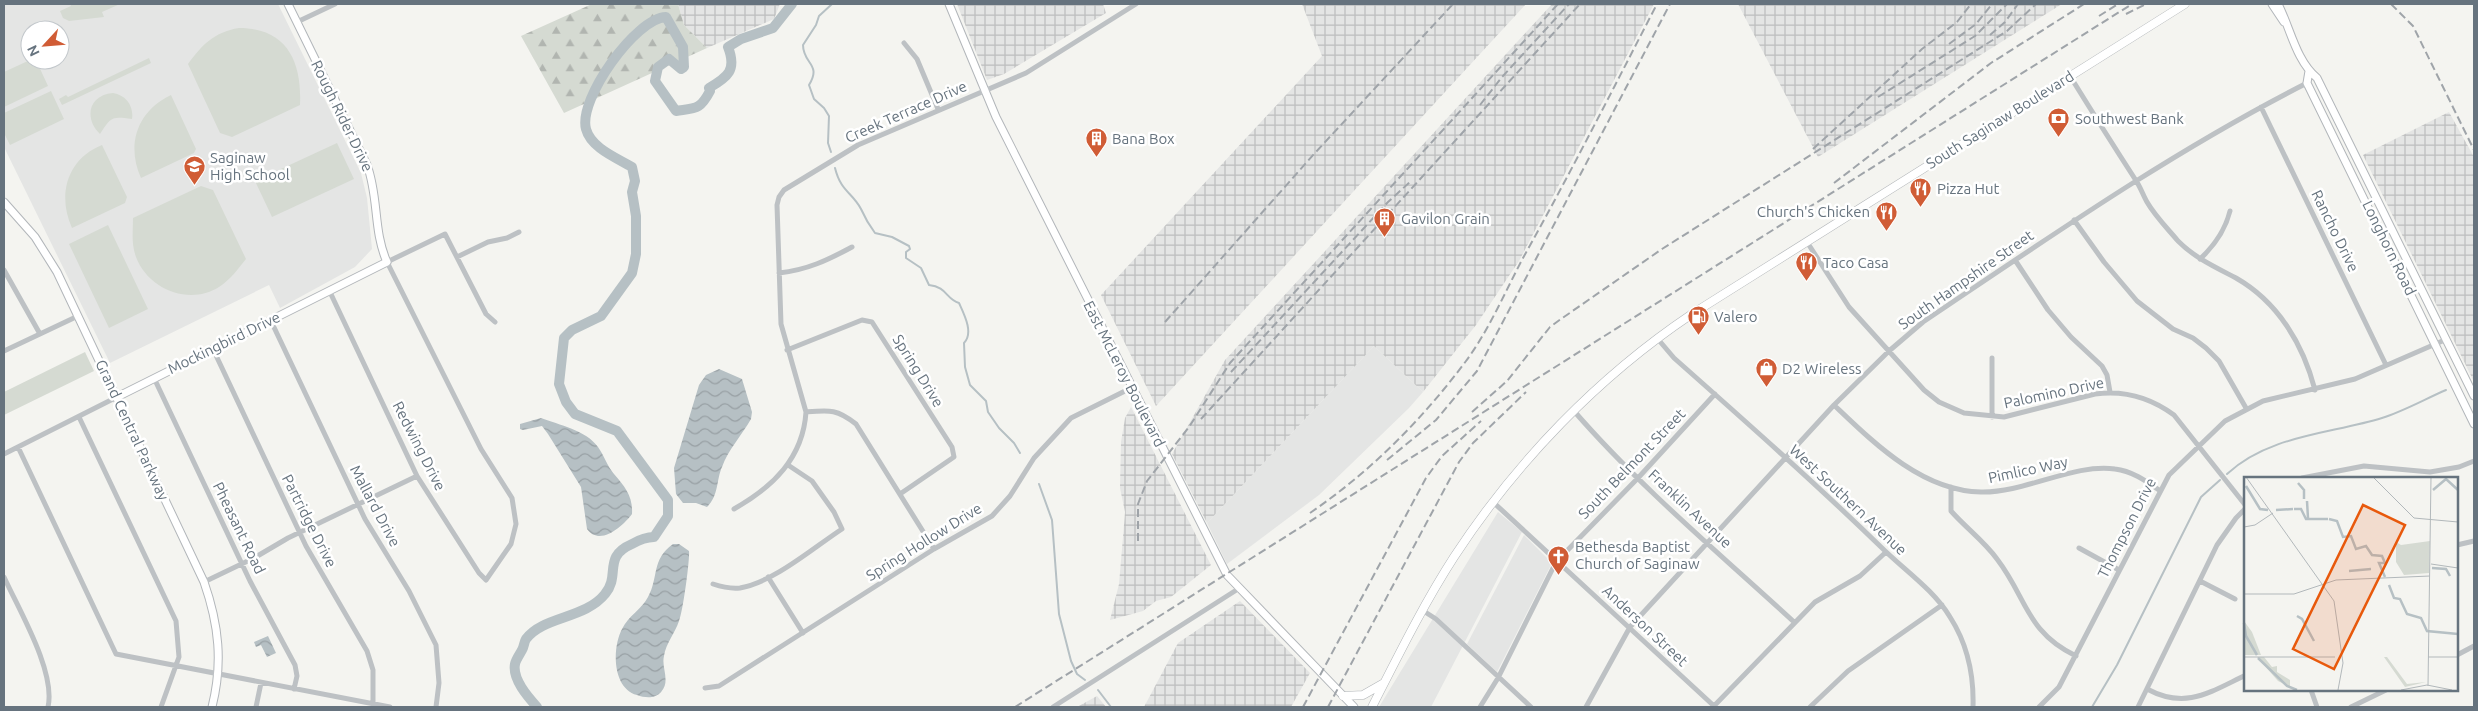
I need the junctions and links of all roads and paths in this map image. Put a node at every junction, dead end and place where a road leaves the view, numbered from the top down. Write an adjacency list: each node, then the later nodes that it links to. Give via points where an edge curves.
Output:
1 (288, 4): 8 (main road, Rough Rider Drive)
2 (335, 4): 8 (street)
3 (949, 4): 14 (main road, East McLeroy Boulevard)
4 (1136, 4): 14 (street, Creek Terrace Drive, via 1043,64)
5 (2185, 4): 12 (main road, South Saginaw Boulevard)
6 (2272, 4): 9 (main road, Longhorn Road)
7 (2278, 4): 9 (main road, Longhorn Road)
8 (297, 22): 29 (main road, Rough Rider Drive, via 370,173 378,234)
9 (2286, 25): 11 (main road, Longhorn Road)
10 (904, 43): 16 (street, via 917,59)
11 (2309, 71): 13 (main road); 17 (main road, Longhorn Road, via 2317,78)
12 (2070, 76): 19 (street); 24 (main road, South Saginaw Boulevard)
13 (2308, 83): 15 (street, South Hampshire Street); 18 (main road, Longhorn Road)
14 (983, 90): 16 (street, Creek Terrace Drive); 47 (main road, East McLeroy Boulevard)
15 (2261, 107): 19 (street, South Hampshire Street); 45 (street, Rancho Drive)
16 (938, 109): 30 (street, Creek Terrace Drive, via 858,145 784,190 777,205)
17 (2346, 135): 18 (main road); 38 (main road, Longhorn Road)
18 (2336, 140): 39 (main road, Longhorn Road)
19 (2137, 181): 22 (street, South Hampshire Street); 28 (street, via 2147,203 2179,242)
20 (4, 202): 33 (main road, Grand Central Parkway, via 46,254)
21 (2230, 212): 28 (street, via 2226,225)
22 (2074, 220): 27 (street, South Hampshire Street); 54 (street, via 2137,301 2173,329 2193,338 2218,361)
23 (519, 232): 26 (street)
24 (1807, 242): 37 (main road, South Saginaw Boulevard); 43 (street, Palomino Drive, via 1849,307)
25 (852, 247): 30 (street, via 823,263)
26 (457, 257): 29 (street, Mockingbird Drive, via 445,234); 35 (street, via 486,314)
27 (2015, 260): 43 (street, South Hampshire Street, via 1923,322); 49 (street, via 2048,310 2102,366)
28 (2200, 260): 48 (street, via 2250,288 2274,309 2303,352)
29 (387, 262): 32 (main road, Mockingbird Drive); 66 (street, Redwing Drive, via 481,448 512,498 516,524 510,544 486,580)
30 (778, 273): 41 (street, Creek Terrace Drive, via 781,324)
31 (5, 274): 36 (street)
32 (329, 290): 34 (main road, Mockingbird Drive); 66 (street, Redwing Drive)
33 (78, 316): 36 (street); 52 (main road, Grand Central Parkway)
34 (271, 321): 40 (main road, Mockingbird Drive); 74 (street, Mallard Drive)
35 (495, 322)
36 (40, 334): 42 (street)
37 (1657, 338): 50 (street, West Southern Avenue); 55 (main road, South Saginaw Boulevard)
38 (2447, 339): 39 (street, Thompson Drive); 51 (main road, Longhorn Road)
39 (2436, 345): 45 (street, Thompson Drive); 59 (main road, Longhorn Road)
40 (213, 349): 46 (main road, Mockingbird Drive); 77 (street, Partridge Drive)
41 (787, 350): 56 (street, Creek Terrace Drive); 71 (street, Spring Drive, via 862,320 872,322 952,447 954,457)
42 (4, 351)
43 (1889, 351): 53 (street, South Hampshire Street); 58 (street, Palomino Drive, via 1939,402 1964,413)
44 (1992, 358): 58 (street)
45 (2386, 365): 48 (street, Thompson Drive, via 2355,379)
46 (154, 378): 52 (main road, Mockingbird Drive); 85 (street, Pheasant Road)
47 (1131, 388): 82 (street, Spring Hollow Drive, via 1071,418 1034,458 1010,496 992,516); 92 (main road, East McLeroy Boulevard, via 1220,565)
48 (2315, 390): 54 (street, Thompson Drive)
49 (2110, 392): 58 (street, Palomino Drive, via 2012,416); 60 (street, Palomino Drive, via 2158,404 2174,415)
50 (1715, 394): 63 (street, West Southern Avenue); 68 (street, South Belmont Street)
51 (2474, 396)
52 (117, 397): 57 (street, Mockingbird Drive); 90 (main road, Grand Central Parkway)
53 (1834, 405): 63 (street, South Hampshire Street); 69 (street, Pimlico Way, via 1897,461)
54 (2246, 408): 60 (street, Thompson Drive, via 2225,421)
55 (1574, 410): 68 (street, Franklin Avenue); 72 (main road, South Saginaw Boulevard)
56 (806, 412): 65 (street, Creek Terrace Drive, via 802,441); 71 (street, via 831,410 844,414 856,424)
57 (79, 416): 61 (street, Mockingbird Drive); 102 (street, via 176,621 180,644)
58 (1992, 417)
59 (2474, 424)
60 (2200, 446): 70 (street, Thompson Drive, via 2168,475); 73 (street, Palomino Drive)
61 (18, 447): 62 (street, Mockingbird Drive); 102 (street, via 116,654)
62 (4, 454)
63 (1785, 459): 79 (street, South Hampshire Street); 83 (street, West Southern Avenue)
64 (2474, 461): 67 (street, via 2430,472 2364,466)
65 (788, 465): 75 (street, Creek Terrace Drive, via 760,492); 88 (street, via 812,481 834,512 842,530)
66 (417, 476): 74 (street)
67 (2307, 477)
68 (1638, 478): 79 (street, Franklin Avenue); 84 (street, South Belmont Street)
69 (1952, 487): 70 (street, Pimlico Way, via 1993,492 2103,468 2134,475); 101 (street, via 1951,511 1997,559 2041,633)
70 (2159, 490): 86 (street, Thompson Drive)
71 (900, 494): 82 (street)
72 (1493, 502): 84 (street, Anderson Street); 95 (main road, South Saginaw Boulevard, via 1453,558)
73 (2244, 504)
74 (358, 505): 77 (street); 121 (street, Mallard Drive, via 409,591 436,645 439,682)
75 (734, 509)
76 (2244, 509): 89 (street, via 2217,545)
77 (299, 533): 85 (street); 114 (street, Partridge Drive, via 367,651 373,670)
78 (2474, 541): 80 (street)
79 (1708, 543): 96 (street, Franklin Avenue); 97 (street, South Hampshire Street)
80 (2458, 545)
81 (2078, 548): 86 (street)
82 (934, 549): 98 (street, Spring Hollow Drive)
83 (1886, 552): 94 (street, West Southern Avenue); 96 (street, via 1860,576 1827,594)
84 (1556, 562): 97 (street, Anderson Street); 105 (street, South Belmont Street)
85 (241, 564): 90 (street); 109 (street, Pheasant Road, via 295,665)
86 (2119, 570): 101 (street, Thompson Drive)
87 (4, 577): 116 (street, via 43,663 48,684)
88 (768, 577): 91 (street, via 741,588); 98 (street)
89 (2200, 581): 93 (street); 110 (street)
90 (204, 582): 103 (main road, Grand Central Parkway, via 219,637)
91 (714, 584)
92 (1238, 589): 113 (main road, East McLeroy Boulevard); 122 (street)
93 (2235, 599)
94 (1942, 605): 128 (street, via 1848,671); 129 (street, West Southern Avenue, via 1956,626 1968,655)
95 (1422, 610): 105 (street, via 1436,619); 107 (main road, South Saginaw Boulevard)
96 (1794, 622): 115 (street)
97 (1630, 627): 115 (street, Anderson Street); 127 (street, South Hampshire Street)
98 (802, 633): 108 (street, Spring Hollow Drive, via 719,686)
99 (2474, 646): 100 (street)
100 (2458, 654)
101 (2076, 656): 130 (street, Thompson Drive, via 2059,687)
102 (177, 667): 103 (street); 117 (street)
103 (219, 675): 106 (street); 118 (main road, Grand Central Parkway)
104 (2244, 675): 110 (street, via 2206,693 2182,700 2160,696)
105 (1498, 678): 125 (street, South Belmont Street); 126 (street)
106 (261, 683): 109 (street); 119 (street)
107 (1384, 683): 113 (main road, via 1363,695); 124 (main road, South Saginaw Boulevard)
108 (705, 688)
109 (294, 689): 114 (street)
110 (2147, 689): 131 (street)
111 (2311, 691): 132 (street)
112 (2384, 691): 133 (street)
113 (1344, 696): 123 (main road, East McLeroy Boulevard)
114 (373, 706): 120 (street)
115 (1713, 706)
116 (48, 707)
117 (160, 707)
118 (212, 707)
119 (256, 707)
120 (390, 707)
121 (436, 707)
122 (1053, 707)
123 (1354, 707)
124 (1372, 707)
125 (1480, 707)
126 (1531, 707)
127 (1586, 707)
128 (1810, 707)
129 (1973, 707)
130 (2039, 707)
131 (2138, 707)
132 (2317, 707)
133 (2351, 707)

